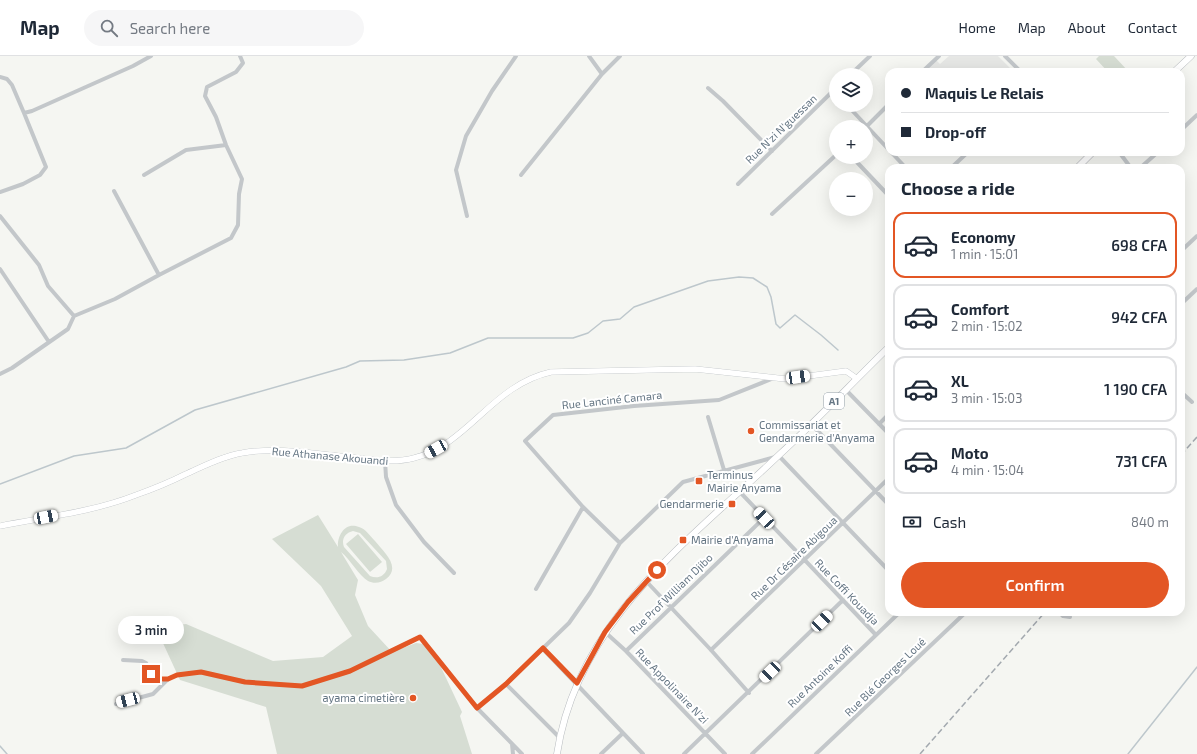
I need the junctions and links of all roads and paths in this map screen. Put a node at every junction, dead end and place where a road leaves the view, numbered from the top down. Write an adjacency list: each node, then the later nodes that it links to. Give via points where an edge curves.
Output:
1 (151, 56): 20 (street)
2 (240, 56): 26 (street, via 242,63 236,72 207,87 205,96)
3 (516, 56): 47 (street, via 466,136 456,170)
4 (589, 56): 14 (street)
5 (620, 56): 14 (street)
6 (870, 56): 10 (street)
7 (939, 56): 11 (street)
8 (1006, 56): 12 (street)
9 (1191, 56): 13 (main road)
10 (857, 68)
11 (926, 68)
12 (1017, 68)
13 (1178, 68)
14 (602, 74): 40 (street)
15 (1, 76): 20 (street, via 12,86)
16 (708, 88): 28 (street)
17 (829, 97): 28 (street, Rue N'zi N'guessan)
18 (885, 108): 23 (street)
19 (853, 112): 22 (street)
20 (24, 113): 42 (street, via 46,167 40,175)
21 (1197, 115): 24 (street)
22 (860, 120)
23 (872, 120)
24 (1185, 126)
25 (873, 133): 27 (street)
26 (226, 145): 39 (street, via 186,150); 51 (street, via 242,179 238,224 231,238)
27 (885, 146)
28 (772, 151): 41 (street, Rue N'zi N'guessan)
29 (895, 156): 35 (street)
30 (964, 156): 36 (street)
31 (1089, 156): 37 (main road)
32 (1154, 156): 38 (street)
33 (829, 161): 45 (street)
34 (859, 164): 44 (street)
35 (902, 164)
36 (955, 164)
37 (1080, 164)
38 (1144, 164)
39 (144, 175)
40 (521, 175)
41 (738, 184)
42 (0, 192)
43 (114, 192): 51 (street)
44 (885, 192)
45 (772, 214)
46 (0, 216): 54 (street, via 40,265 48,286)
47 (466, 216)
48 (1197, 236): 49 (street)
49 (1185, 247)
50 (0, 269): 55 (street)
51 (159, 275): 54 (street, via 115,299)
52 (1197, 289): 53 (street)
53 (1185, 300)
54 (74, 316): 55 (street, via 68,329)
55 (49, 342): 57 (street, via 12,368)
56 (885, 351): 59 (main road, A1)
57 (1, 371)
58 (775, 378): 59 (street, Rue Athanase Akouandi, via 846,371); 69 (street, Rue Athanase Akouandi, via 695,368 566,370 544,373 523,381 506,392 444,445 414,458); 75 (street, Rue Lanciné Camara, via 719,400 553,415 525,441)
59 (856, 378): 60 (main road, A1)
60 (846, 390): 65 (main road, A1); 66 (street)
61 (1185, 396): 62 (street)
62 (1192, 402)
63 (708, 417): 70 (street)
64 (885, 418): 66 (street)
65 (811, 424): 68 (main road, A1); 73 (street)
66 (879, 424): 67 (street)
67 (885, 430)
68 (779, 456): 70 (street); 72 (main road, A1); 77 (street)
69 (385, 461): 78 (street, Rue Athanase Akouandi, via 291,452 241,453 111,504); 82 (street, via 386,478 396,505 424,542)
70 (724, 470): 79 (street, via 683,482)
71 (885, 482): 73 (street, Rue Dr Césaire Abigoua)
72 (739, 491): 76 (street, Rue Coffi Kouadja); 83 (main road, A1)
73 (876, 492): 74 (street); 77 (street, Rue Dr Césaire Abigoua)
74 (885, 501)
75 (583, 507): 79 (street, Rue Lanciné Camara); 84 (street)
76 (764, 518): 80 (street, Rue Coffi Kouadja); 86 (street, Rue Prof William Djibo)
77 (844, 523): 80 (street, Rue Dr Césaire Abigoua); 81 (street)
78 (0, 526)
79 (620, 543): 93 (street, via 569,623)
80 (805, 560): 85 (street, Rue Coffi Kouadja); 94 (street, Rue Dr Césaire Abigoua)
81 (885, 567)
82 (454, 572)
83 (646, 581): 86 (street); 91 (main road, A1)
84 (536, 589)
85 (843, 600): 92 (street, Rue Coffi Kouadja); 100 (street)
86 (670, 607): 94 (street); 95 (street, Rue Prof William Djibo)
87 (896, 616): 92 (street, Rue Antoine Koffi)
88 (962, 616): 115 (street, Rue Blé Georges Loué)
89 (1063, 616): 90 (street)
90 (1070, 617)
91 (605, 632): 95 (street, Rue Appolinaire N'zi); 98 (main road, A1)
92 (876, 635): 114 (street, Rue Antoine Koffi)
93 (543, 648): 98 (street); 99 (street)
94 (711, 650): 100 (street)
95 (626, 651): 104 (street, Rue Appolinaire N'zi)
96 (123, 660): 97 (street, via 142,661 155,679)
97 (168, 679): 101 (street, via 153,694); 102 (street, via 177,675 201,672 245,682 302,686 350,671 420,637)
98 (577, 683): 103 (street); 105 (main road, A1)
99 (506, 684): 102 (street); 105 (street)
100 (749, 693): 104 (street)
101 (116, 704)
102 (477, 708): 106 (street)
103 (623, 733): 110 (street); 111 (street)
104 (705, 733): 112 (street); 113 (street, Rue Appolinaire N'zi)
105 (560, 737): 109 (main road, A1)
106 (512, 743): 107 (street); 108 (street)
107 (513, 754)
108 (522, 754)
109 (557, 754)
110 (601, 754)
111 (643, 754)
112 (684, 754)
113 (725, 754)
114 (752, 754)
115 (816, 754)

